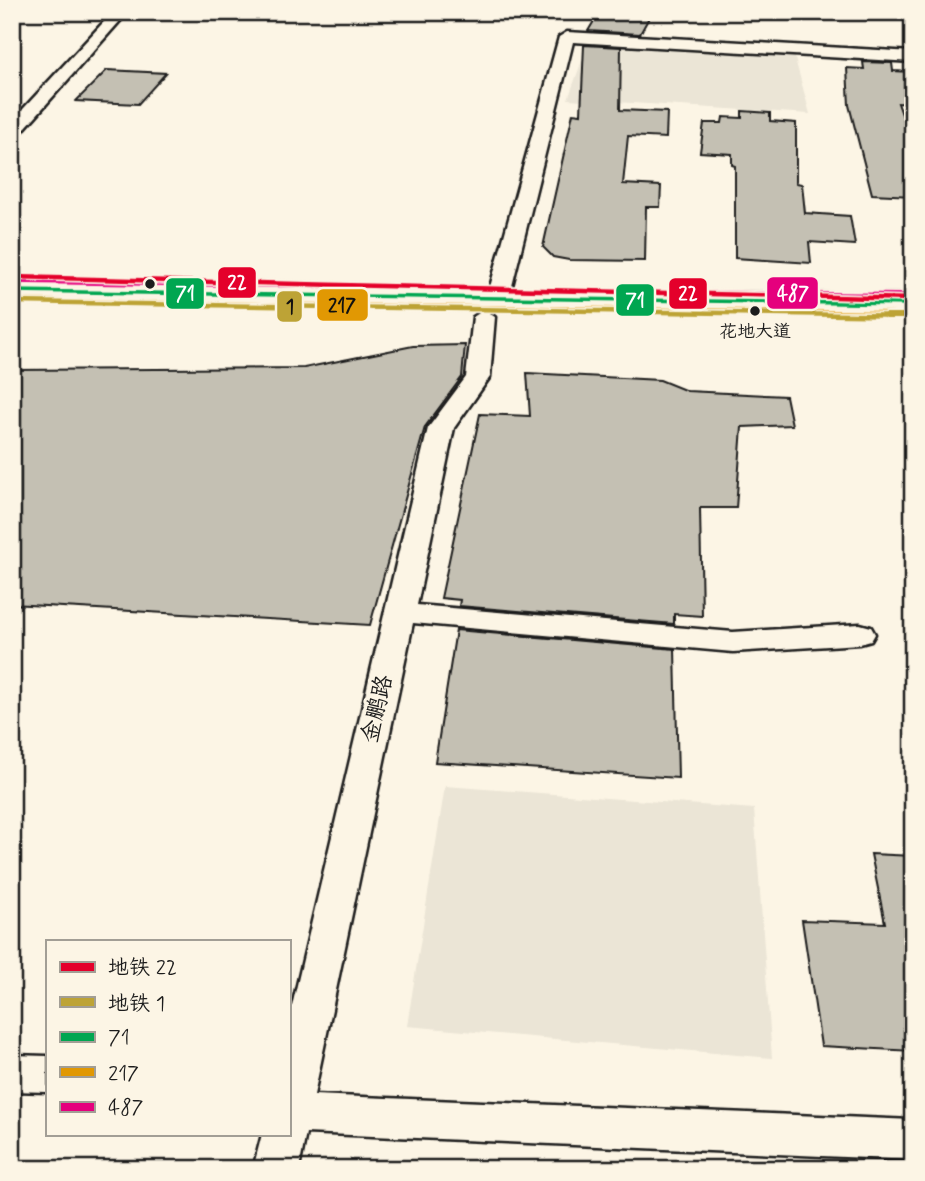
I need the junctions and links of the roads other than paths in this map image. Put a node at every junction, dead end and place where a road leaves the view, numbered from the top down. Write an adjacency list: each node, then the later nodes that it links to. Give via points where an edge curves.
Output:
1 (121, 12): 3 (street)
2 (913, 57): 6 (street, 金鹏路, via 567,37)
3 (12, 132)
4 (12, 291): 6 (main road)
5 (913, 304): 6 (main road)
6 (491, 308): 7 (main road); 8 (main road); 9 (street, 金鹏路, via 478,377 441,428)
7 (12, 313)
8 (913, 324)
9 (400, 613): 10 (street, via 733,642); 13 (street, 金鹏路)
10 (860, 634)
11 (12, 1073): 12 (street)
12 (46, 1074)
13 (290, 1107)
14 (290, 1134): 15 (street)
15 (913, 1140)

